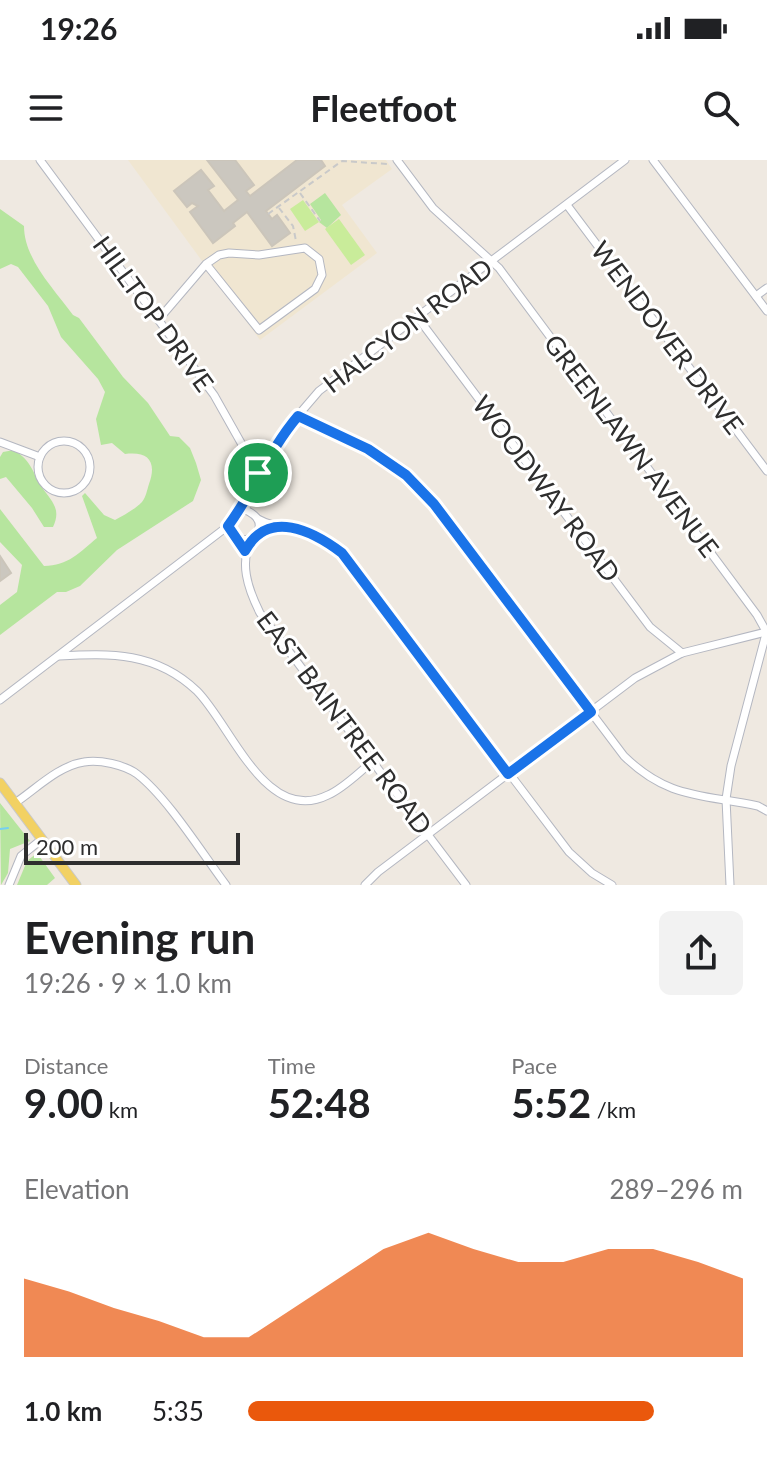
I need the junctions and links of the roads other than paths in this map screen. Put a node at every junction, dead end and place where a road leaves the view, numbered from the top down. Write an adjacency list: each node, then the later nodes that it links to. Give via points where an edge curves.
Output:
1 (40, 160): 12 (street, HILLTOP DRIVE)
2 (397, 160): 6 (street, GREENLAWN AVENUE, via 433,208)
3 (625, 160): 5 (street, HALCYON ROAD)
4 (653, 160): 9 (street)
5 (567, 205): 6 (street, HALCYON ROAD); 16 (street, WENDOVER DRIVE)
6 (492, 262): 11 (street, HALCYON ROAD); 25 (street, GREENLAWN AVENUE)
7 (206, 264): 7 (street, via 224,254 259,255 298,247 310,250 322,267 315,289 262,329); 12 (street)
8 (767, 288): 9 (street)
9 (756, 296): 10 (street)
10 (767, 311)
11 (418, 318): 13 (street, HALCYON ROAD, via 319,391); 26 (street, WOODWAY ROAD, via 650,627)
12 (159, 319): 17 (street, HILLTOP DRIVE, via 214,395)
13 (298, 416): 17 (street, HALCYON ROAD); 29 (street, via 368,449 406,475 434,504)
14 (0, 442): 15 (street)
15 (40, 457): 15 (street, via 39,475 52,490 72,492 85,484 91,467 88,455 73,442 56,442)
16 (767, 471)
17 (258, 473): 18 (street, HALCYON ROAD)
18 (241, 508): 19 (street); 20 (street, HALCYON ROAD)
19 (258, 519): 21 (street); 22 (street)
20 (228, 526): 23 (street); 27 (street, HALCYON ROAD)
21 (272, 527): 22 (street); 31 (street, via 302,530 342,553)
22 (255, 536): 23 (street, via 244,541); 24 (street)
23 (234, 537): 24 (street, EAST BAINTREE ROAD)
24 (245, 551): 30 (street, EAST BAINTREE ROAD, via 247,578 260,613)
25 (767, 632): 26 (street); 33 (street)
26 (682, 653): 29 (street, via 635,678)
27 (58, 656): 28 (street, HALCYON ROAD); 30 (street, via 111,653 153,663 175,675 197,691 263,781 295,800 313,802 331,794)
28 (0, 700)
29 (591, 712): 31 (street); 33 (street, via 644,776 690,795)
30 (372, 762): 36 (street, EAST BAINTREE ROAD)
31 (508, 774): 36 (street); 43 (street, via 569,852)
32 (0, 783): 34 (main road)
33 (726, 799): 35 (street); 44 (street)
34 (15, 803): 37 (main road); 40 (street, via 85,761 134,771 153,788)
35 (767, 811)
36 (427, 834): 41 (street); 42 (street, EAST BAINTREE ROAD)
37 (42, 839): 38 (street, via 21,856); 39 (main road)
38 (9, 885)
39 (76, 885)
40 (226, 885)
41 (365, 885)
42 (466, 885)
43 (612, 885)
44 (730, 885)

